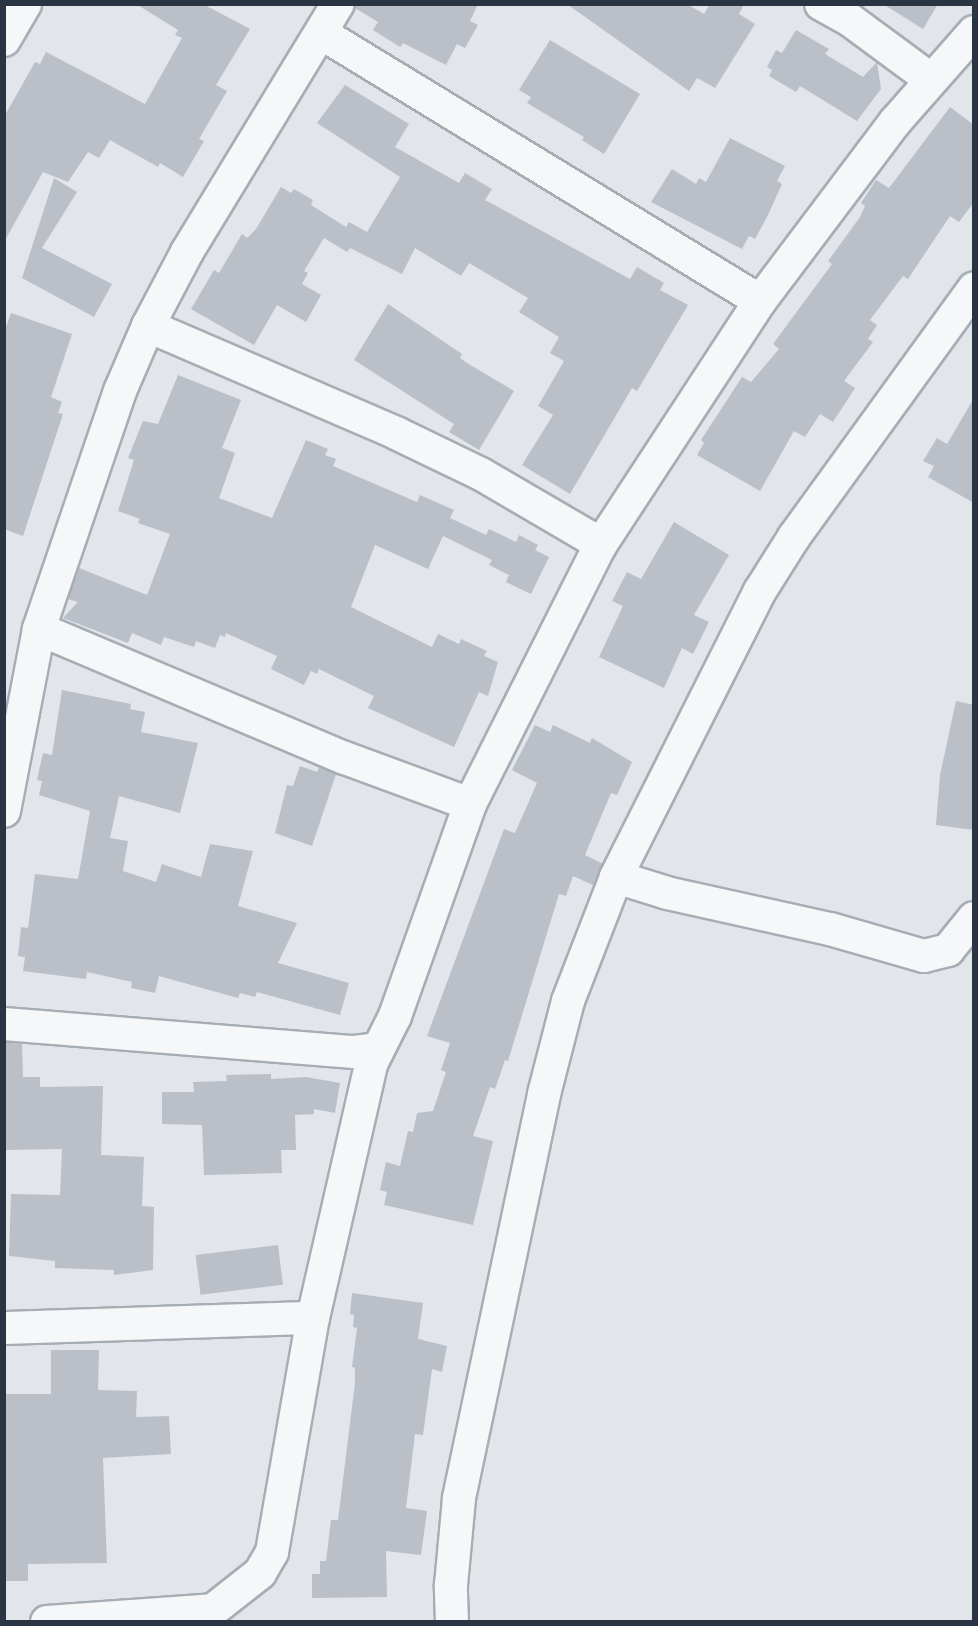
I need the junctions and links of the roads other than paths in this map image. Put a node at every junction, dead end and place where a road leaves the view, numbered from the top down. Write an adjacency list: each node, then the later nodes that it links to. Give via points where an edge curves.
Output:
1 (24, 4): 6 (street)
2 (338, 4): 5 (street)
3 (820, 4): 7 (street, via 850,20)
4 (974, 32): 7 (street)
5 (321, 33): 9 (street); 10 (street, via 187,252)
6 (4, 40)
7 (930, 78): 9 (street)
8 (974, 288): 15 (street, via 765,582 727,650)
9 (760, 302): 11 (street)
10 (148, 326): 11 (street, via 407,438 481,474); 12 (street, via 116,402)
11 (602, 544): 13 (street)
12 (39, 629): 13 (street, via 345,758); 14 (street)
13 (470, 804): 18 (street, via 395,1016)
14 (4, 811)
15 (616, 877): 16 (street, via 924,956 948,950); 23 (street, via 568,1001 544,1094 459,1498 451,1585)
16 (974, 918)
17 (4, 1024): 18 (street, via 354,1052)
18 (378, 1049): 19 (street, via 371,1064)
19 (313, 1318): 20 (street); 21 (street, via 272,1552 260,1573)
20 (4, 1328)
21 (216, 1616): 22 (street)
22 (47, 1622)
23 (452, 1622)

